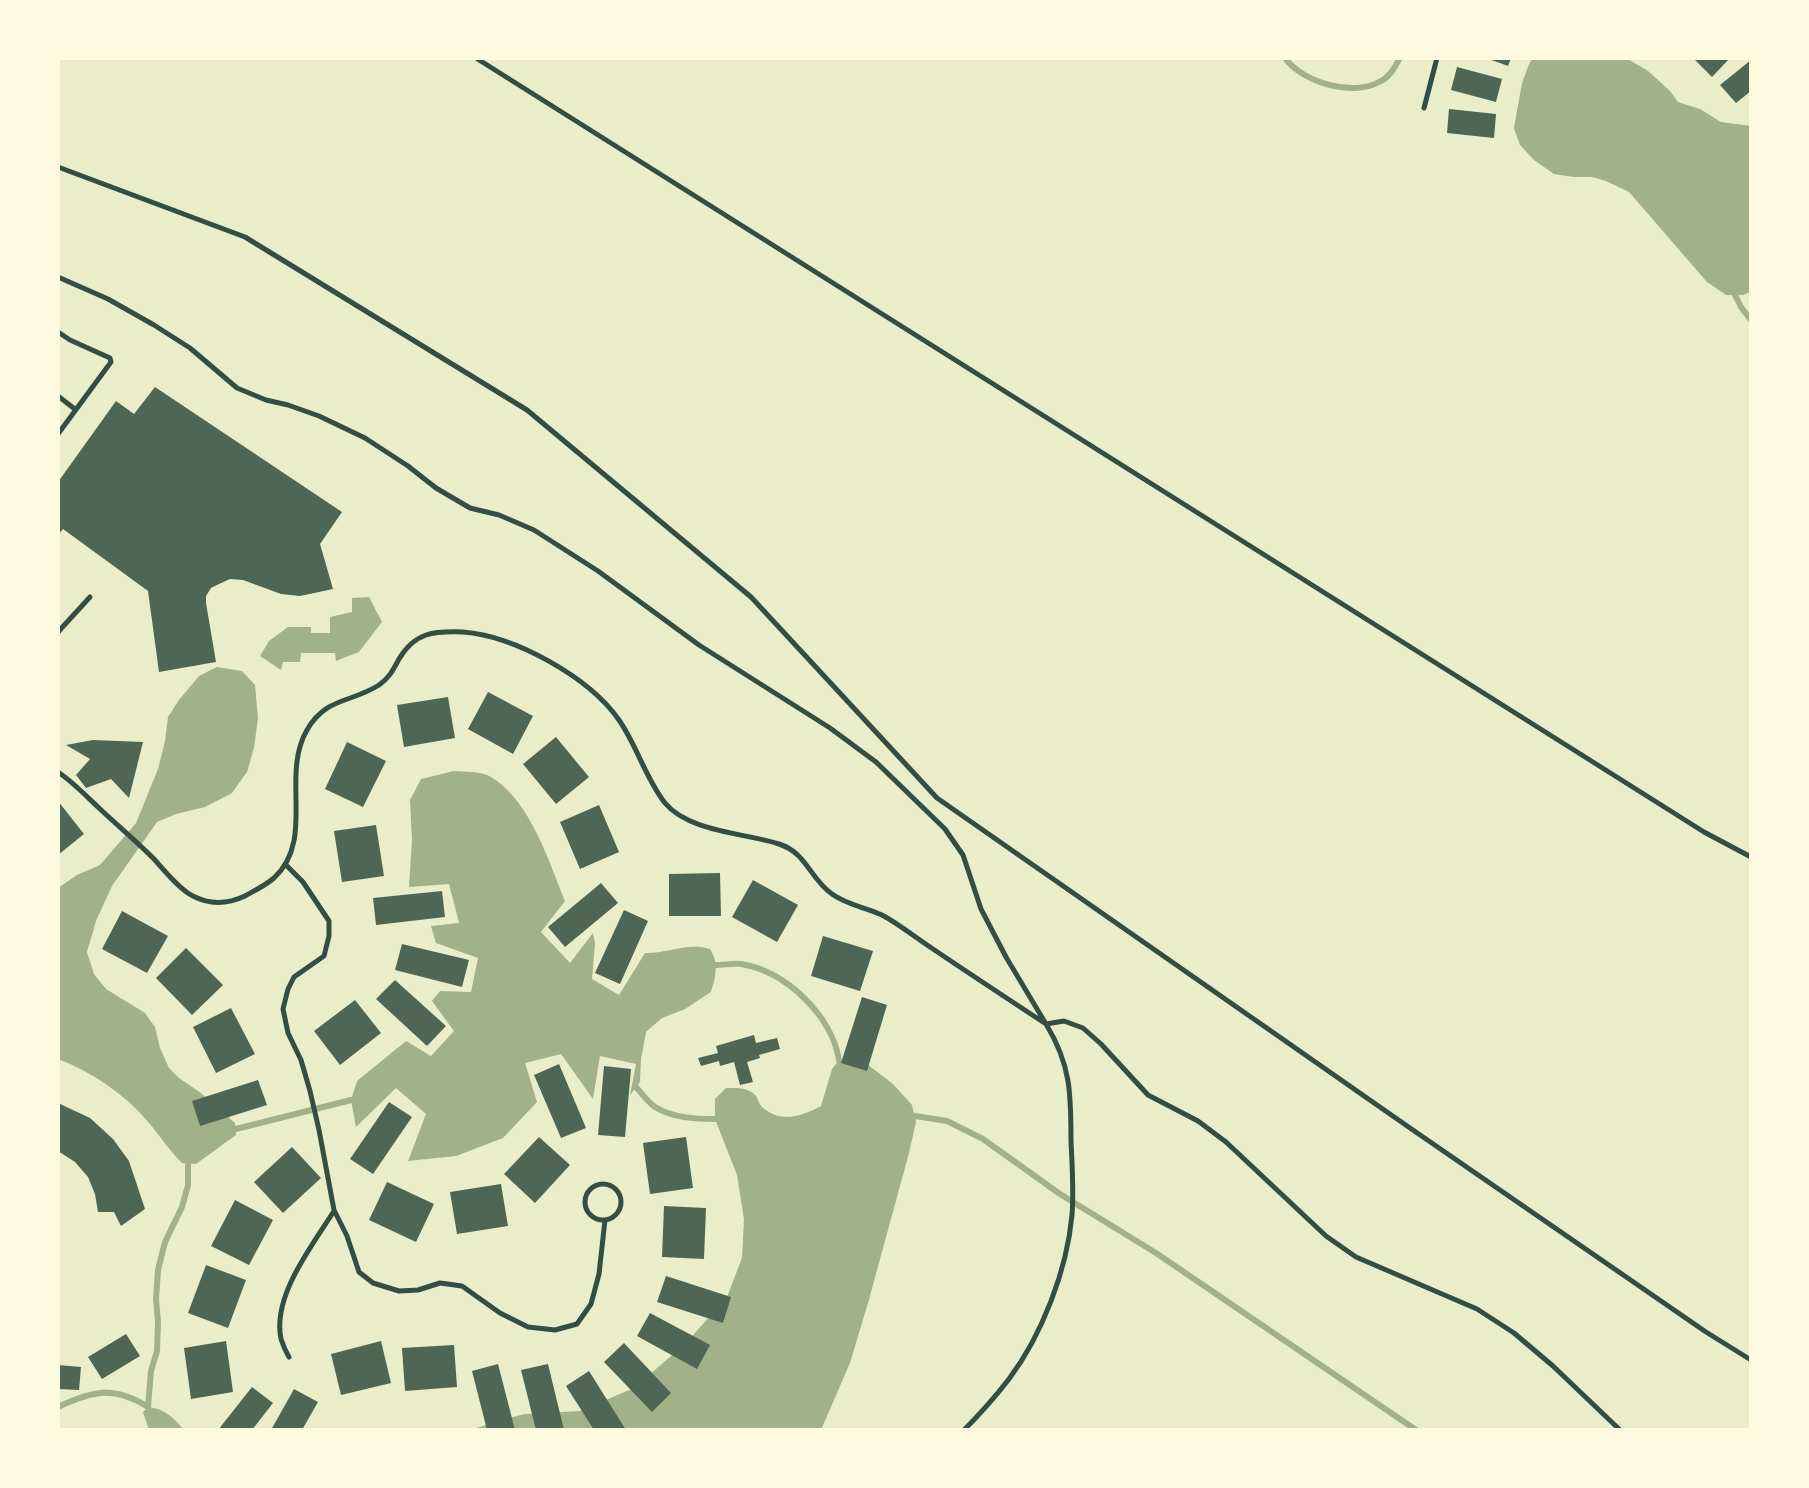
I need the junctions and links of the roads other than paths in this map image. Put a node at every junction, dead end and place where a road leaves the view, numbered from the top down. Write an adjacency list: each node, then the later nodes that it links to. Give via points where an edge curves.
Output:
1 (476, 58): 15 (lane)
2 (1437, 58): 3 (lane)
3 (1424, 108)
4 (58, 167): 21 (lane, via 245,237 527,410 751,597 937,798)
5 (58, 277): 17 (lane, via 154,325 237,388 319,416 365,438 470,508 534,530 876,762 945,829 963,855 981,909)
6 (58, 332): 7 (lane)
7 (70, 340): 8 (lane); 10 (lane, via 111,362)
8 (58, 342)
9 (58, 396): 10 (lane)
10 (76, 410): 11 (lane)
11 (58, 434)
12 (90, 597): 13 (lane)
13 (58, 632)
14 (58, 772): 16 (lane, via 191,896 232,902 273,879)
15 (1751, 857)
16 (285, 864): 17 (lane, via 297,822 298,750 318,715 389,678 409,644 427,633 479,634 540,656 599,697 618,719 666,804 686,819 797,853 828,891 881,914); 18 (lane, via 329,921 324,956 294,977 283,1009 311,1097)
17 (1046, 1024): 22 (lane, via 1070,1085 1072,1212 1060,1272 1031,1345); 23 (lane, via 1064,1021 1083,1028 1148,1095 1226,1142 1326,1236 1356,1257 1477,1309 1514,1333)
18 (334, 1210): 19 (lane, via 359,1272 373,1283 399,1291 440,1283 462,1286 528,1327 555,1330 577,1324 591,1304); 20 (lane, via 289,1284 281,1339)
19 (605, 1220): 19 (lane, via 621,1205 619,1193 605,1184 593,1187 585,1202 589,1213)
20 (289, 1357)
21 (1751, 1360)
22 (964, 1430)
23 (1620, 1430)

